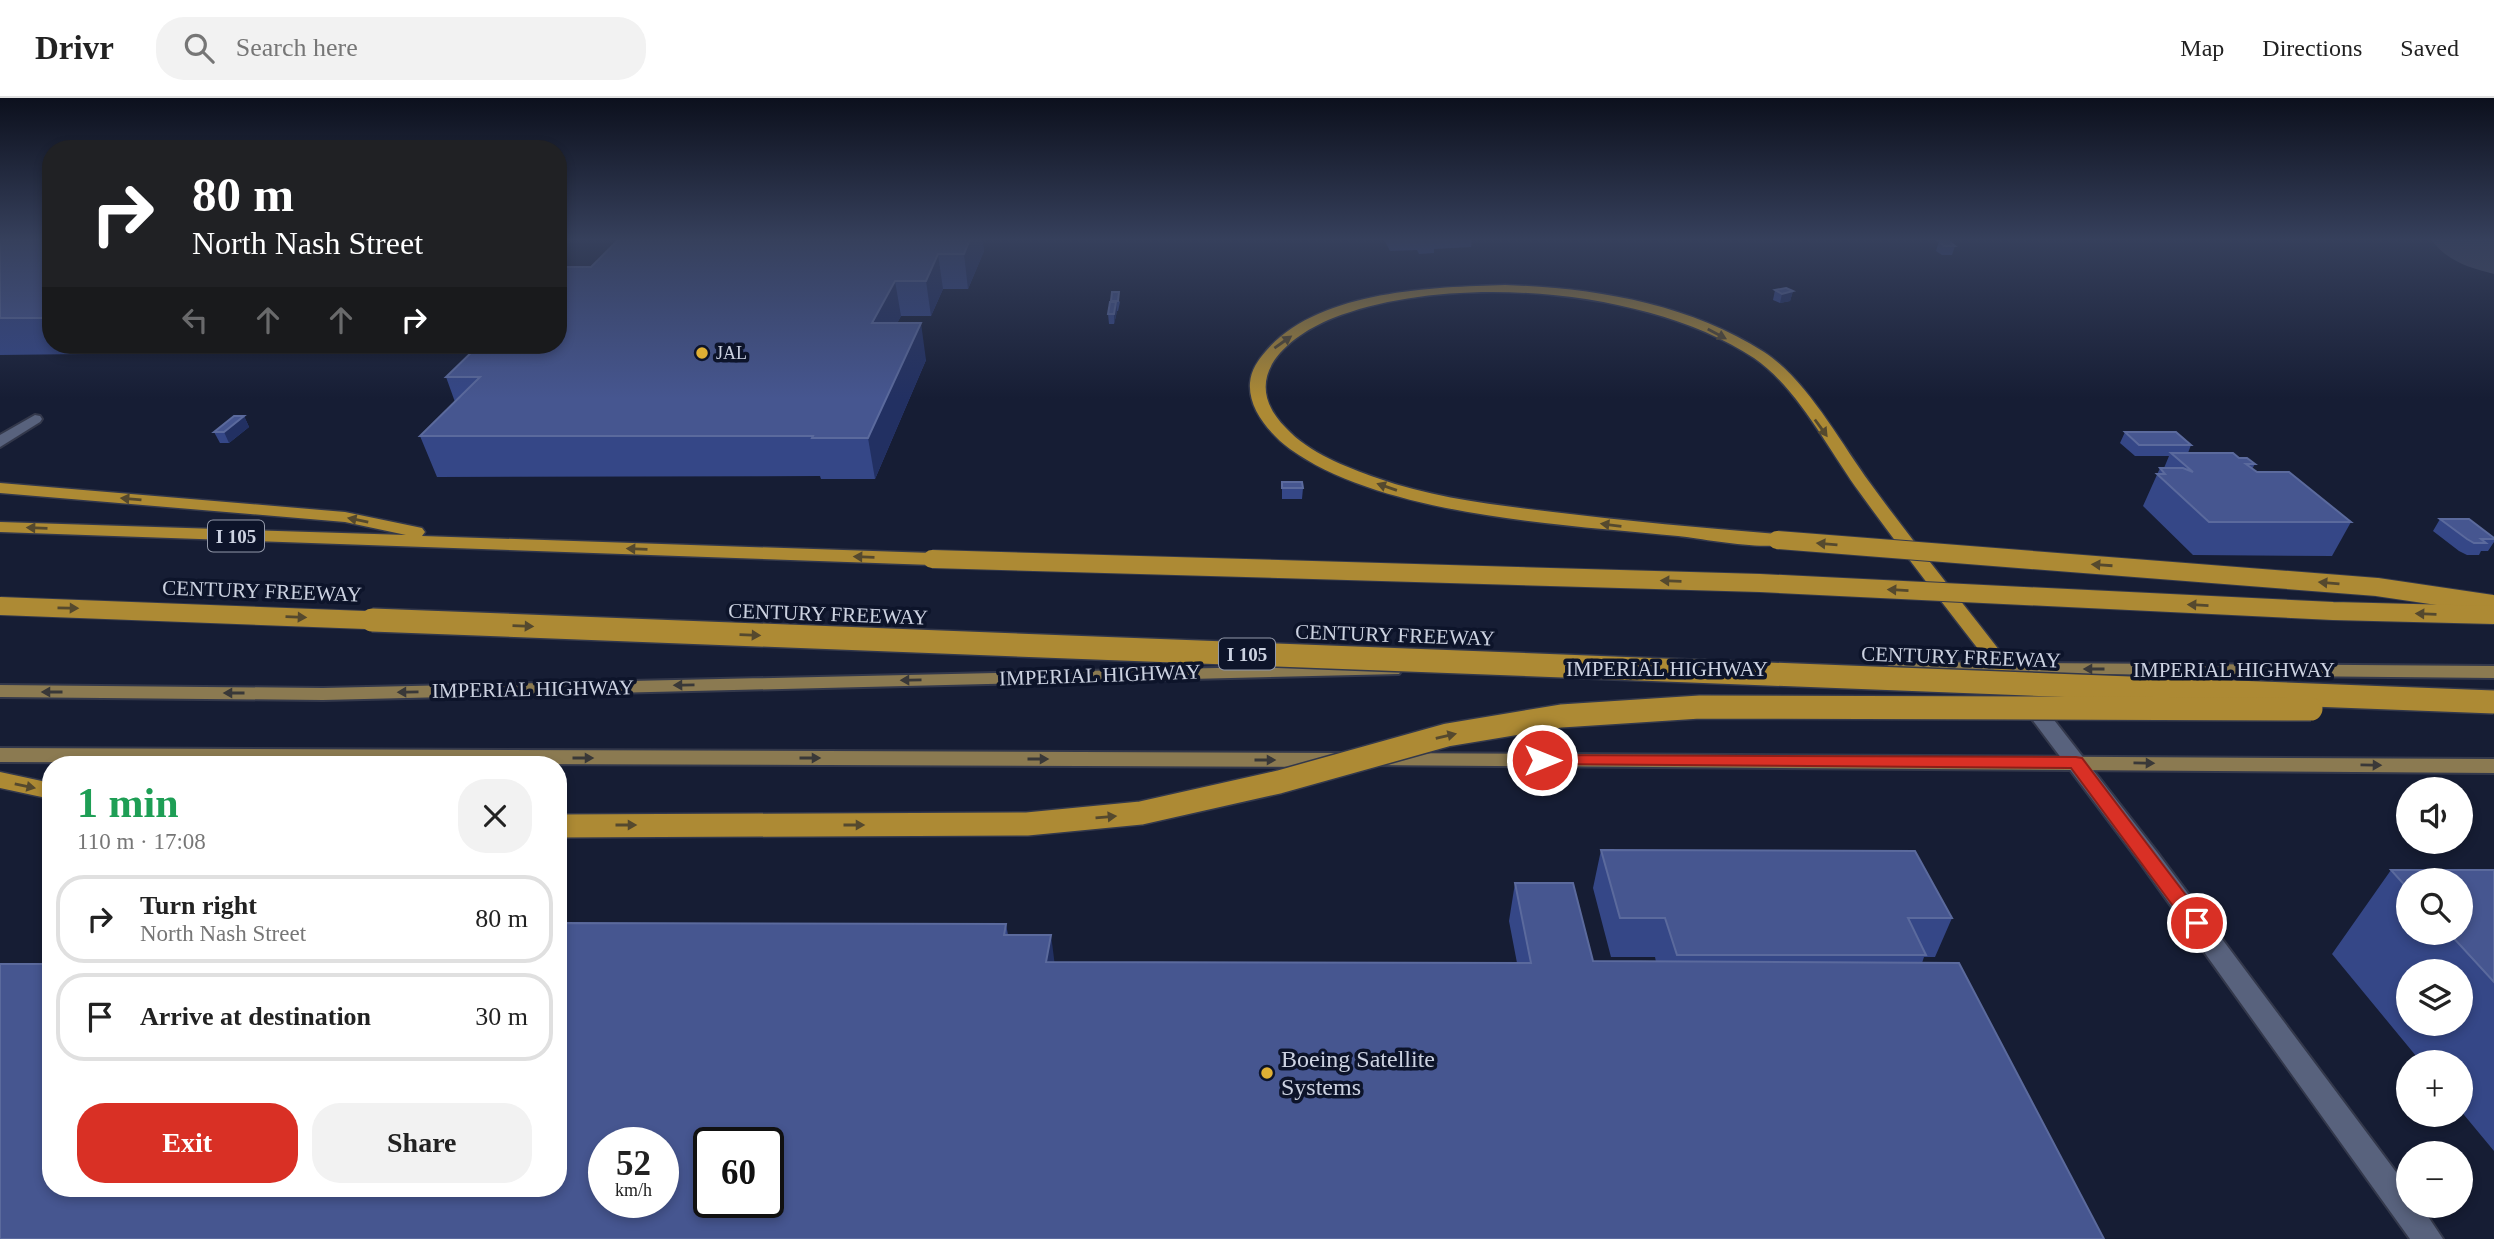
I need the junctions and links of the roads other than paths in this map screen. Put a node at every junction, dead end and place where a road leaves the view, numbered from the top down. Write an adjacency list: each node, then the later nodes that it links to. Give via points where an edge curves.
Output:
1 (1447, 292): 9 (highway, one-way to 1, bridge, via 1633,527 1412,495 1351,474 1304,450 1273,425 1258,396 1258,372 1273,347 1307,325 1352,308)
2 (1545, 292): 10 (highway, one-way to 10, bridge, via 1654,309 1707,328 1763,358 1795,393)
3 (35, 419): 4 (street)
4 (0, 442)
5 (0, 488): 7 (highway, one-way to 5, via 345,517)
6 (0, 527): 7 (highway, I 105, one-way to 6)
7 (472, 544): 14 (highway, I 105, one-way to 7, bridge, via 1746,583)
8 (1912, 550): 12 (highway, one-way to 8, bridge, via 2377,587)
9 (1912, 550)
10 (1912, 550)
11 (1912, 550): 15 (highway, one-way to 15, bridge)
12 (2494, 604)
13 (0, 606): 18 (highway, CENTURY FREEWAY / I 105, one-way to 18, bridge)
14 (2494, 615)
15 (2003, 668): 16 (main road, IMPERIAL HIGHWAY, one-way to 15); 17 (main road, IMPERIAL HIGHWAY, one-way to 17, via 1294,670 323,694); 23 (street)
16 (2494, 672)
17 (0, 691)
18 (2494, 702)
19 (2494, 709): 27 (highway, one-way to 19, bridge, via 1027,824 1141,813 1279,782 1447,735 1562,716 1700,707)
20 (0, 755): 21 (main road, one-way to 21)
21 (297, 756)
22 (567, 757): 23 (main road, one-way to 23)
23 (2076, 762): 24 (main road, one-way to 24); 28 (street)
24 (2494, 766)
25 (0, 780): 26 (highway, one-way to 26)
26 (42, 789)
27 (567, 826)
28 (2428, 1239)

